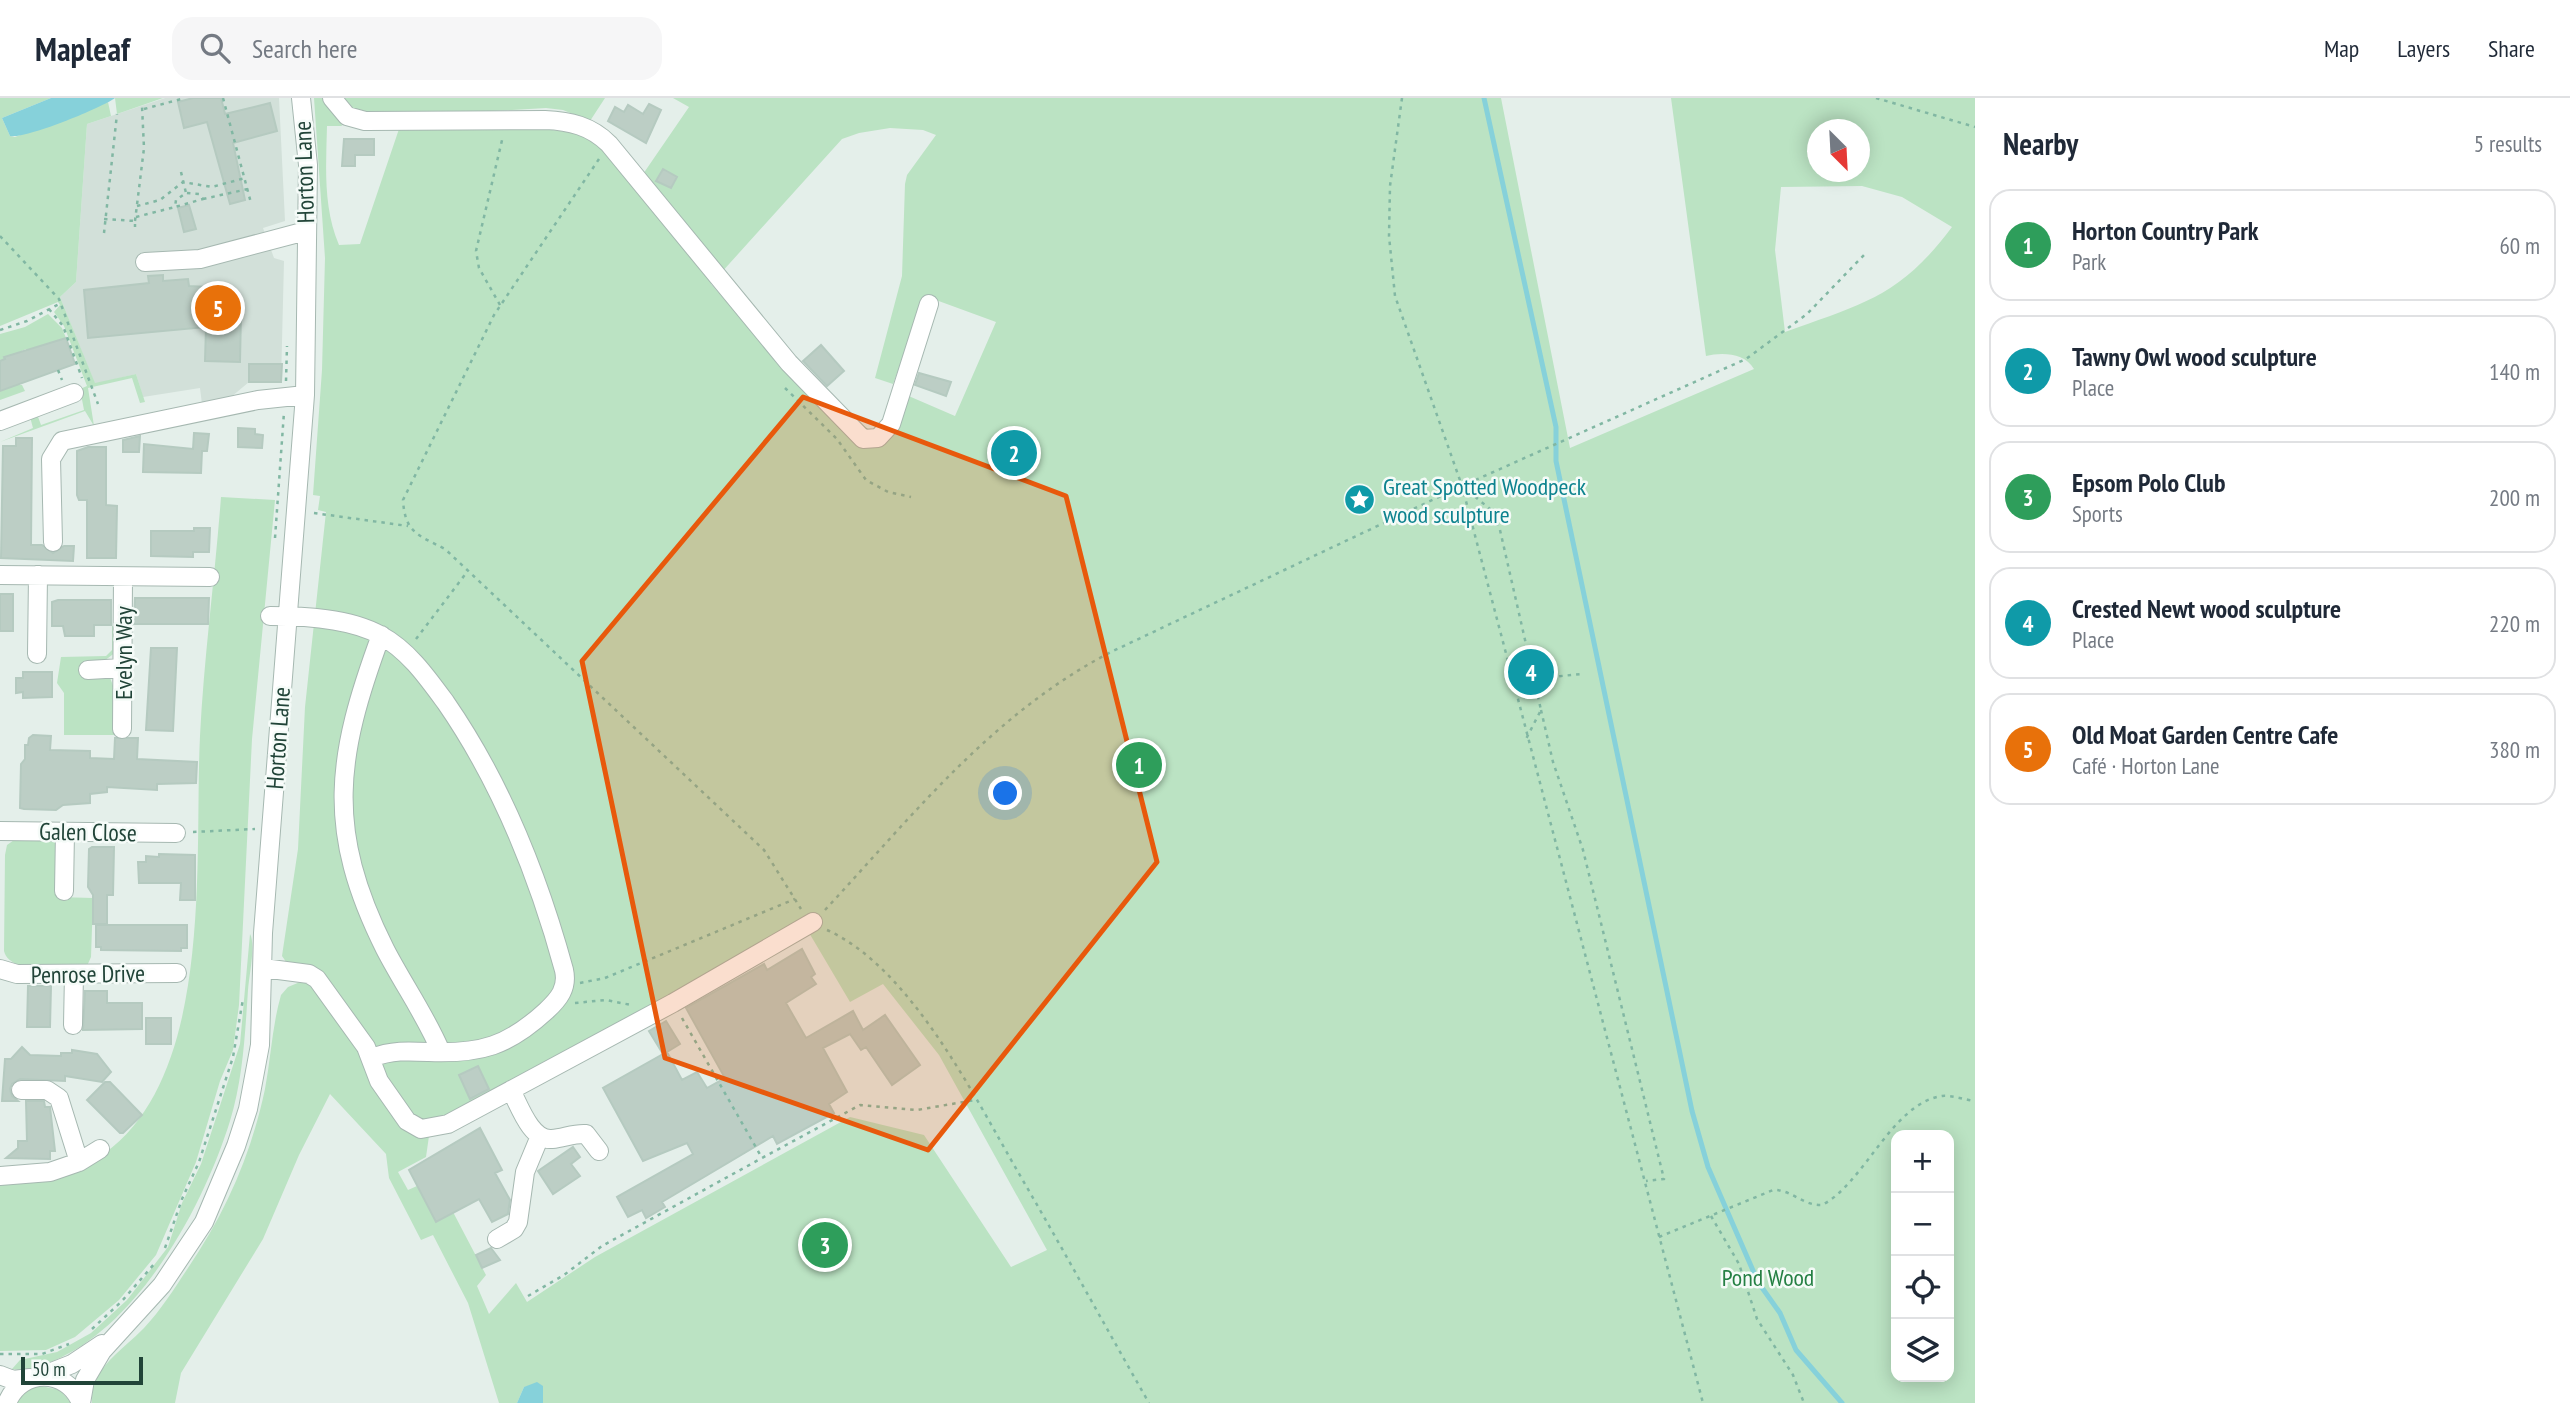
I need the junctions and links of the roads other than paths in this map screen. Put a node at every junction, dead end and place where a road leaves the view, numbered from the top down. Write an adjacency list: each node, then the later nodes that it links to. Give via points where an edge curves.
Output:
1 (301, 98): 3 (street, Horton Lane, via 308,165)
2 (332, 98): 5 (street, via 347,116 365,121 570,122 595,132 789,363 863,439 878,438 891,424)
3 (306, 231): 4 (street, via 200,259); 7 (street, Horton Lane)
4 (145, 261)
5 (929, 304)
6 (74, 393): 8 (street)
7 (305, 396): 9 (street, via 62,441 51,459); 14 (street, Horton Lane)
8 (0, 421)
9 (53, 542)
10 (0, 575): 11 (street, Evelyn Way)
11 (38, 575): 12 (street, Evelyn Way); 16 (street)
12 (123, 576): 13 (street, Evelyn Way); 17 (street, Evelyn Way)
13 (210, 577)
14 (279, 616): 15 (street, via 359,626); 26 (street, Horton Lane)
15 (381, 635): 30 (street, via 344,763 342,816 365,904); 30 (street, via 405,653 468,734 497,787 533,868 566,983 548,1009 499,1045 480,1051)
16 (37, 654)
17 (122, 668): 18 (street); 19 (street, Evelyn Way)
18 (88, 670)
19 (122, 729)
20 (0, 831): 21 (street, Galen Close)
21 (65, 832): 22 (street, Galen Close); 23 (street)
22 (176, 832)
23 (64, 891)
24 (813, 922): 33 (street)
25 (0, 968): 28 (street, Penrose Drive, via 12,974)
26 (263, 968): 31 (street, via 317,979); 40 (street, Horton Lane, via 260,1045 236,1146 185,1255)
27 (177, 973): 28 (street, Penrose Drive)
28 (74, 974): 29 (street)
29 (73, 1025)
30 (441, 1052): 31 (street, via 397,1051)
31 (372, 1058): 33 (street, via 381,1086 407,1121 418,1128 443,1126)
32 (21, 1090): 37 (street, via 47,1090 59,1098)
33 (511, 1090): 34 (street)
34 (540, 1136): 36 (street, via 586,1134); 39 (street, via 526,1172 518,1222)
35 (100, 1149): 37 (street)
36 (599, 1151)
37 (79, 1162): 38 (street, via 50,1172)
38 (0, 1176)
39 (497, 1239)
40 (113, 1336): 42 (street, Horton Lane, via 78,1360); 44 (street, Horton Lane, via 87,1375)
41 (0, 1375): 42 (street, via 15,1380)
42 (37, 1377): 43 (street, via 17,1387); 44 (street, via 65,1382)
43 (7, 1403)
44 (81, 1403)

